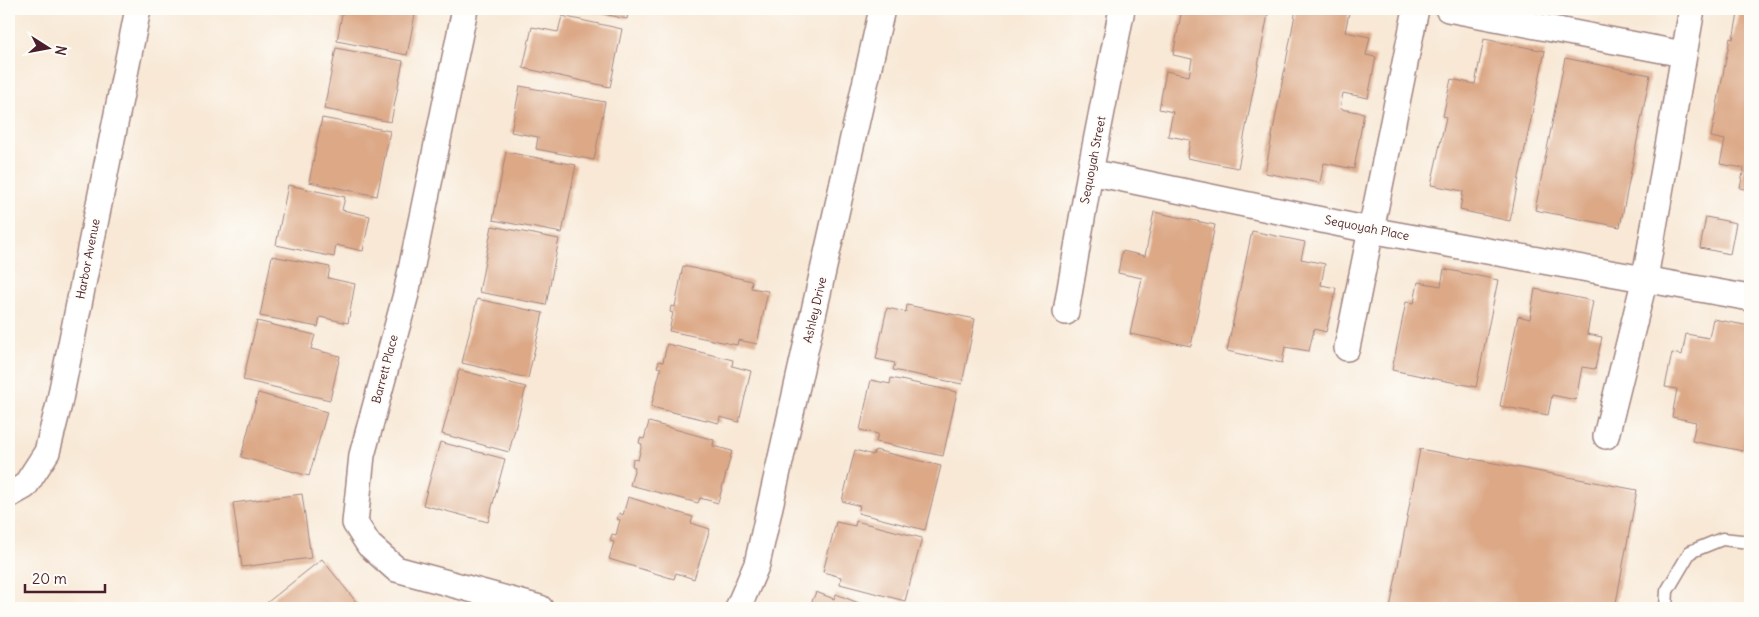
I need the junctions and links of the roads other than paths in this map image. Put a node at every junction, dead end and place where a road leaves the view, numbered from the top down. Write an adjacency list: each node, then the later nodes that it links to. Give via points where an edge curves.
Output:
1 (138, 9): 16 (street, Harbor Avenue, via 47,452 25,486)
2 (465, 9): 18 (street, Barrett Place, via 406,294 362,455 355,523 369,544 396,569)
3 (882, 9): 19 (street, Ashley Drive, via 757,564)
4 (1122, 9): 9 (street, Sequoyah Street)
5 (1416, 9): 10 (street)
6 (1448, 9): 8 (street)
7 (1692, 9): 8 (street)
8 (1683, 54): 11 (street)
9 (1090, 172): 10 (street, Sequoyah Place); 13 (street, Sequoyah Street)
10 (1370, 230): 11 (street, Sequoyah Place); 14 (street)
11 (1645, 278): 12 (street, Sequoyah Place); 15 (street)
12 (1750, 298)
13 (1066, 312)
14 (1347, 348)
15 (1606, 436)
16 (9, 495)
17 (1750, 542): 20 (lane, via 1722,539 1690,552 1667,591)
18 (540, 608)
19 (738, 608)
20 (1666, 608)

